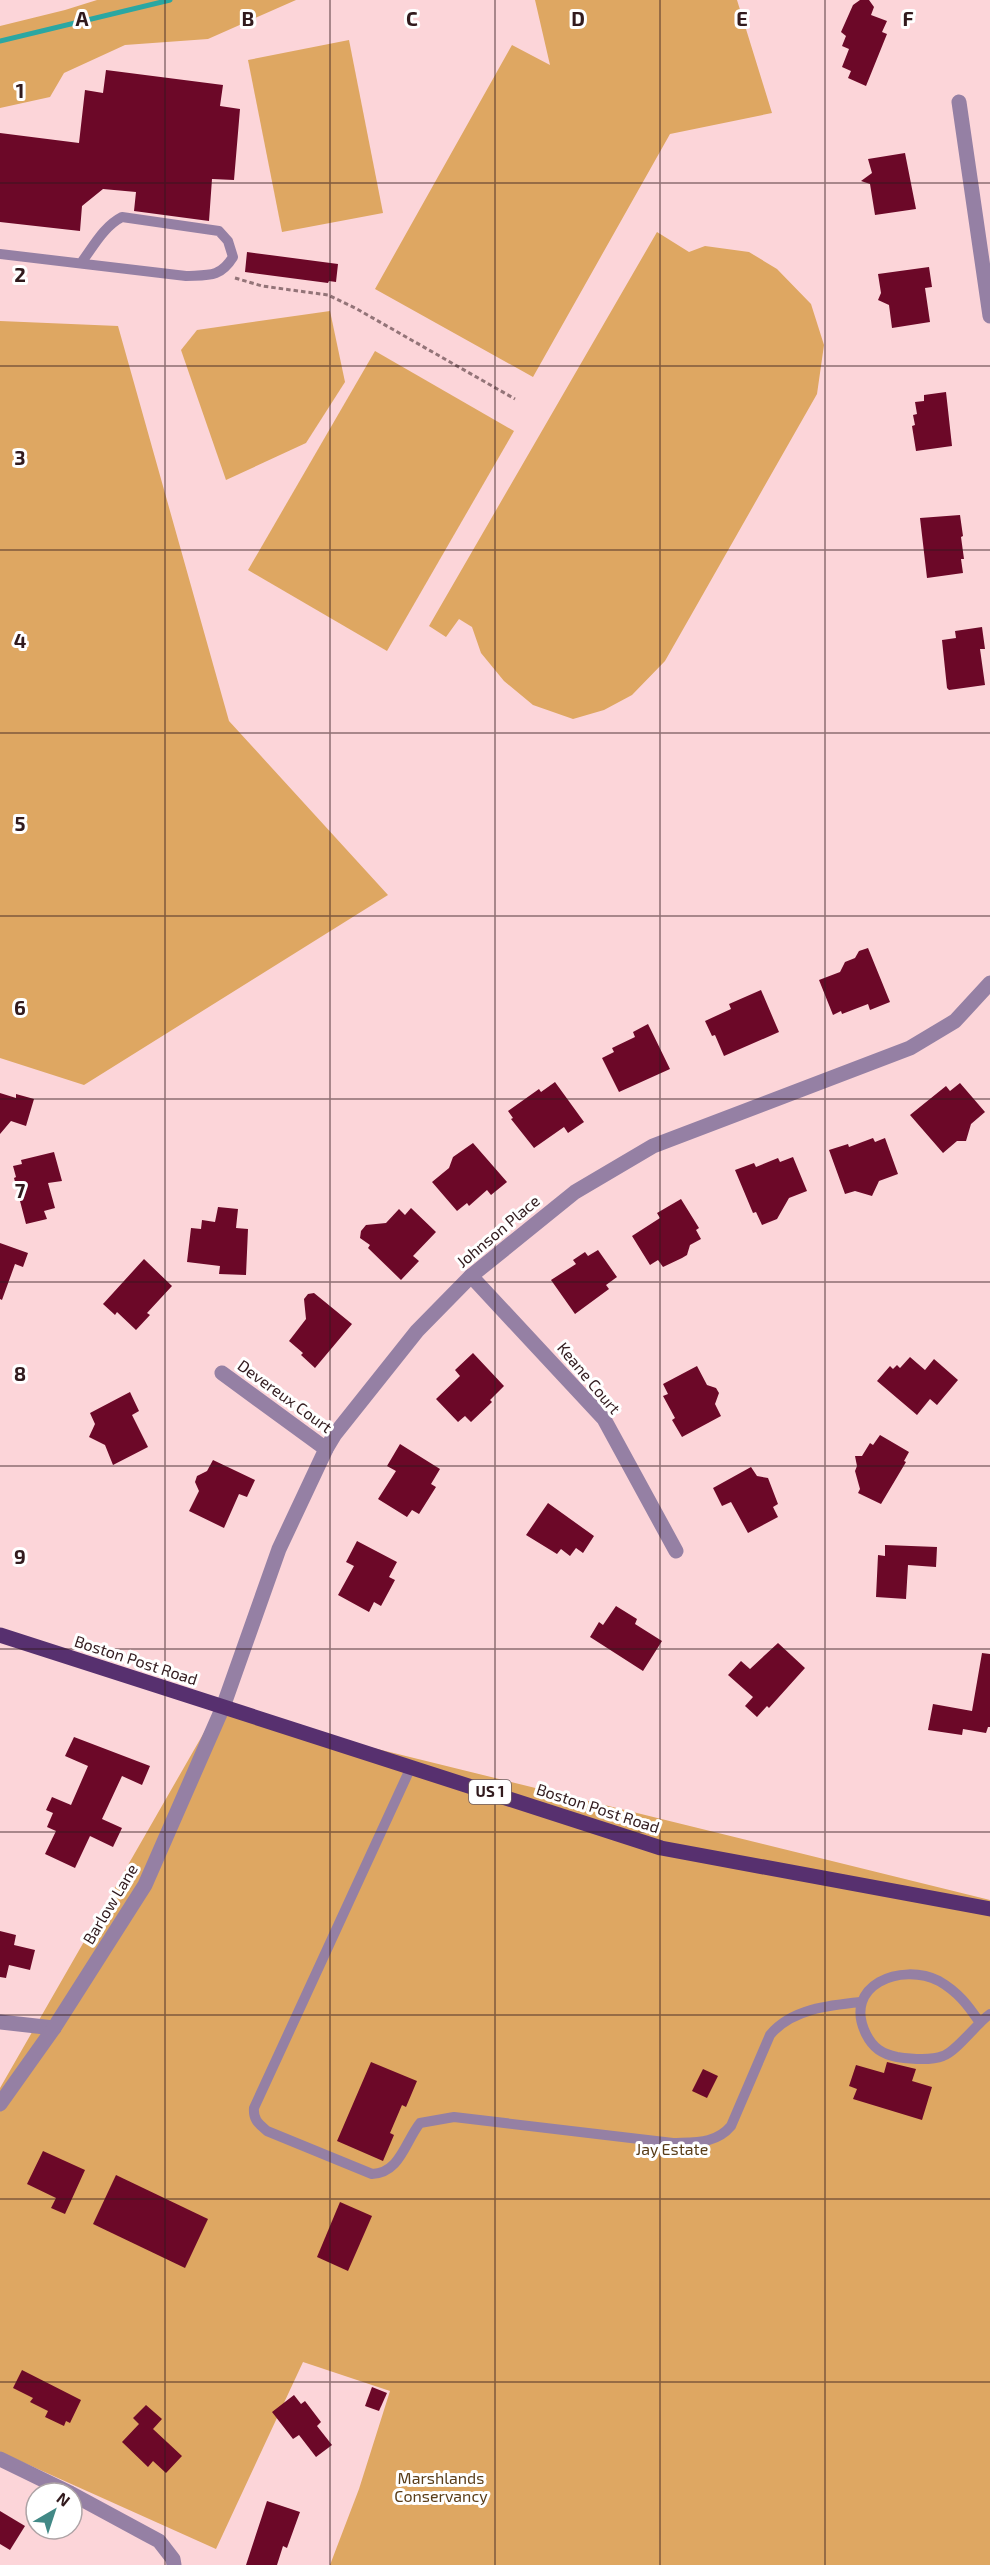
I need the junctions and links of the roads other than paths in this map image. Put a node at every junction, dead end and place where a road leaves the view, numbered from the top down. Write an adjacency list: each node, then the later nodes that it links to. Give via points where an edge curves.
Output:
1 (959, 102): 4 (street)
2 (0, 254): 3 (lane)
3 (81, 263): 3 (lane, via 186,276 212,275 226,268 233,257 228,241 219,231 122,217 114,221)
4 (990, 316)
5 (990, 983): 6 (street, Johnson Place, via 955,1021 910,1048 653,1146 574,1192)
6 (471, 1276): 8 (street, Johnson Place, via 417,1331); 9 (street, Keane Court, via 604,1419)
7 (222, 1373): 8 (street, Devereux Court)
8 (326, 1449): 11 (street, Johnson Place, via 279,1549)
9 (676, 1551)
10 (0, 1635): 11 (main road, Boston Post Road / US 1)
11 (223, 1707): 12 (main road, Boston Post Road / US 1); 18 (street, Barlow Lane, via 145,1885)
12 (411, 1767): 13 (main road, Boston Post Road / US 1, via 661,1848); 14 (lane, via 254,2108 257,2122 267,2131 372,2174 392,2168 420,2123 454,2117 673,2143 706,2142 723,2136 731,2126 777,2026 805,2012)
13 (990, 1909)
14 (861, 2002): 17 (lane, via 873,1984 891,1975 916,1976 937,1980 962,1996); 17 (lane, via 861,2024 883,2054 913,2059 943,2056)
15 (990, 2014): 17 (lane)
16 (0, 2022): 18 (street)
17 (980, 2023)
18 (54, 2028): 19 (street, Barlow Lane)
19 (0, 2104)
20 (0, 2459): 21 (street)
21 (45, 2481)
22 (84, 2501): 23 (street, via 159,2541)
23 (174, 2565)

